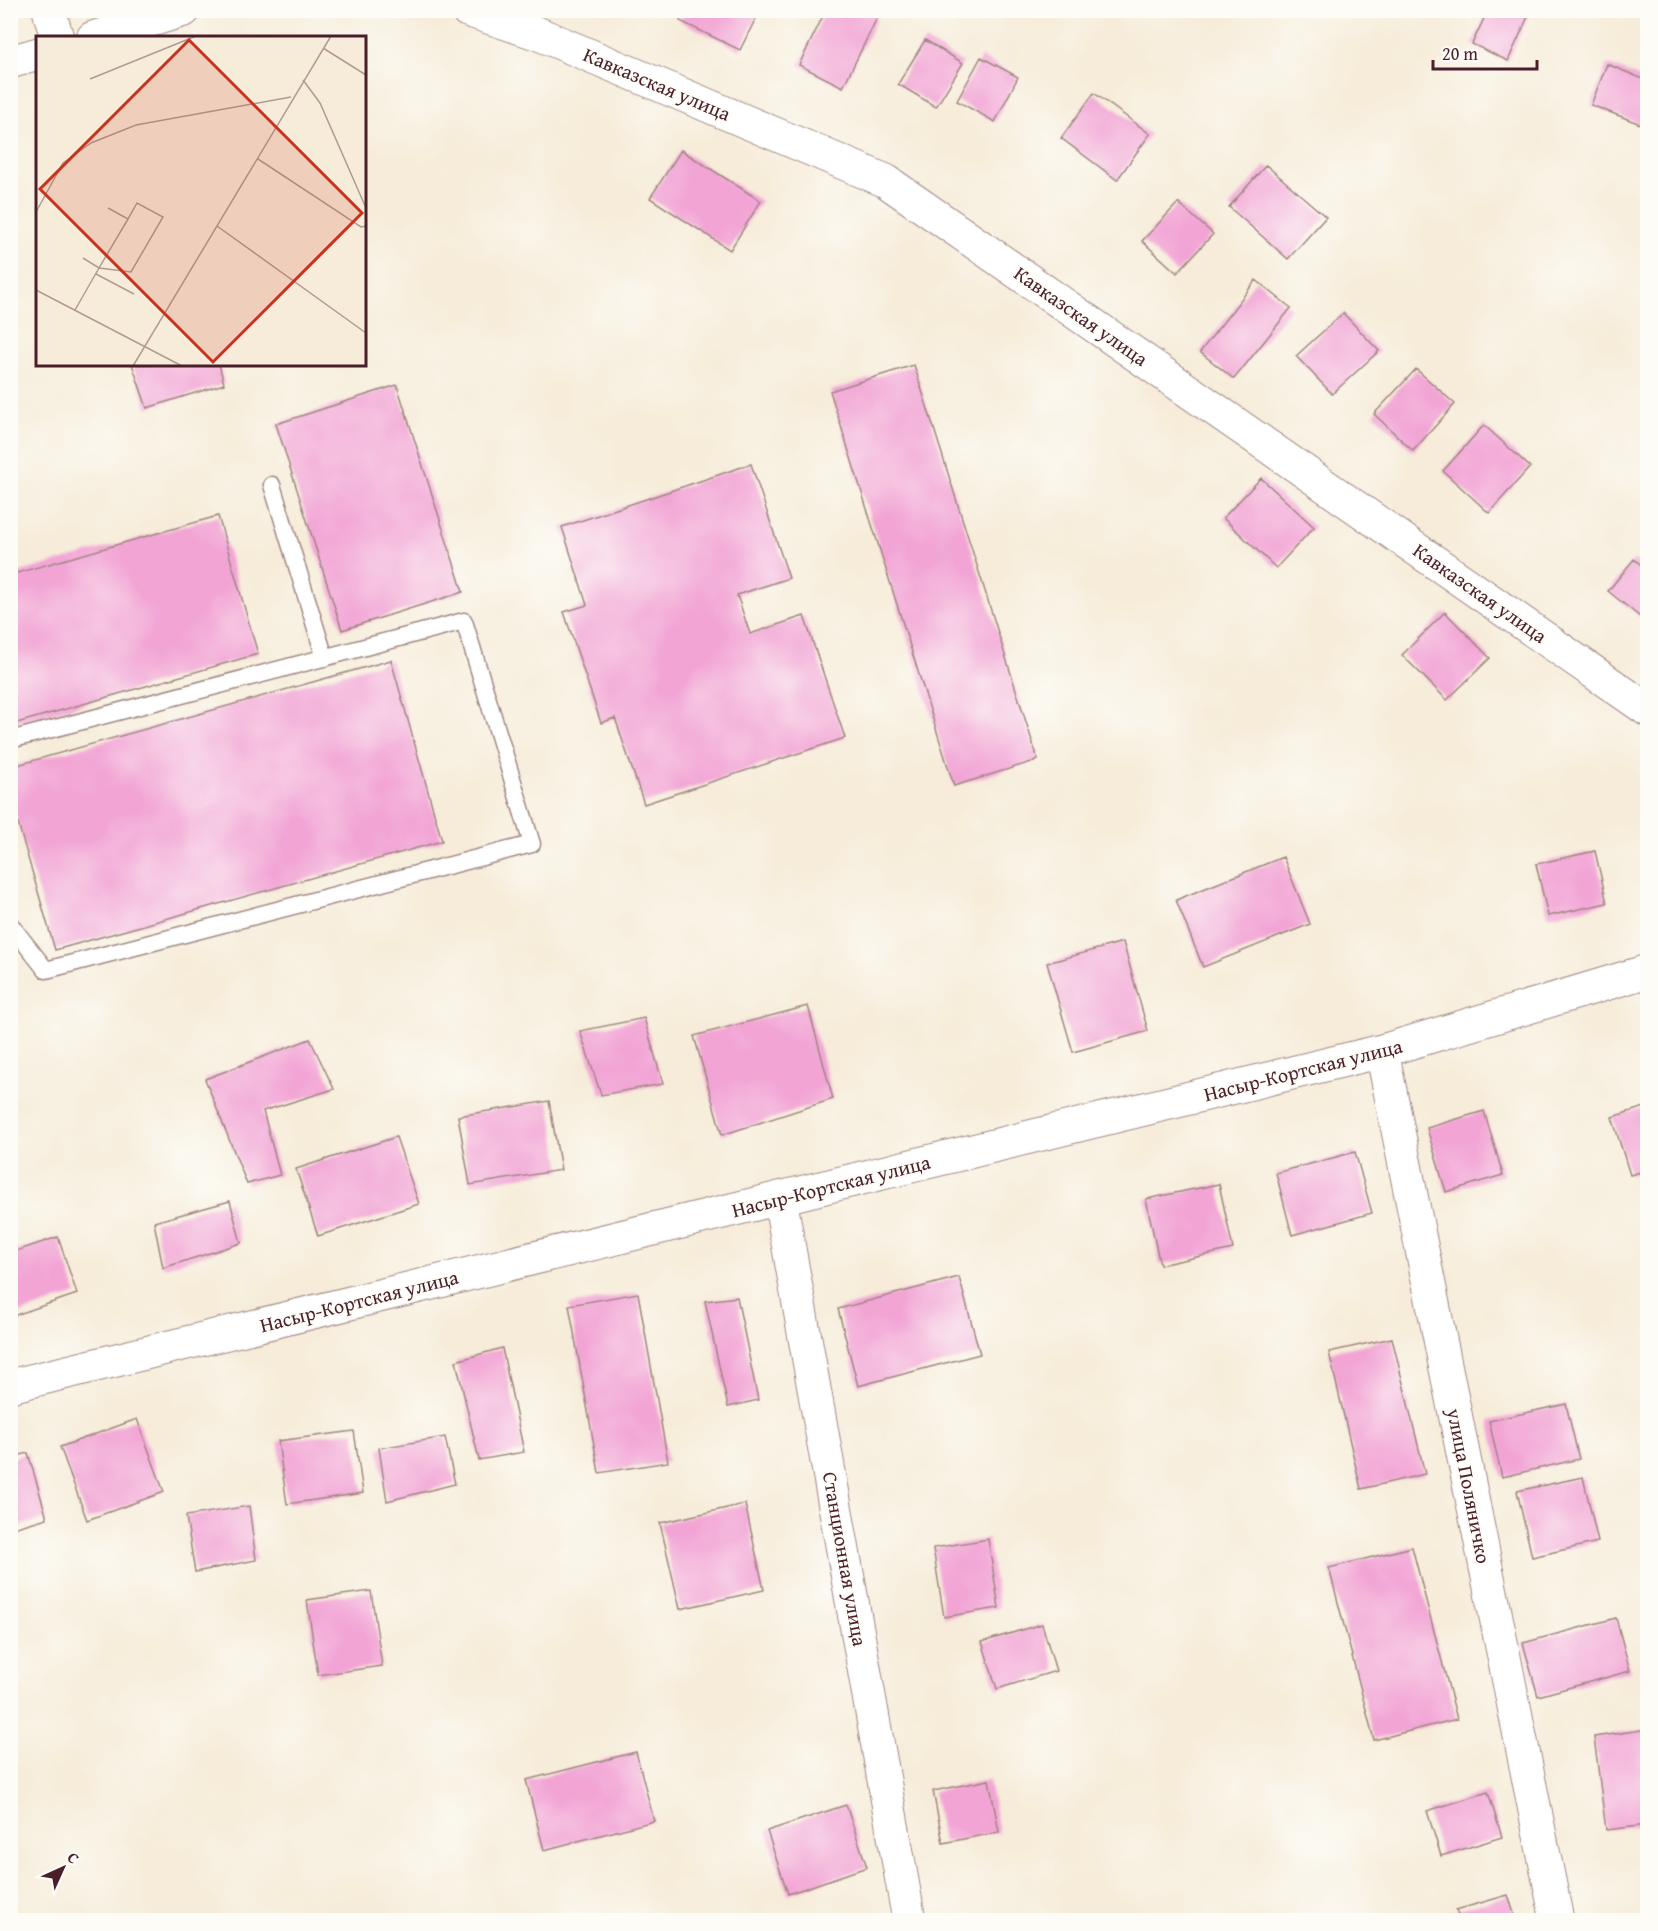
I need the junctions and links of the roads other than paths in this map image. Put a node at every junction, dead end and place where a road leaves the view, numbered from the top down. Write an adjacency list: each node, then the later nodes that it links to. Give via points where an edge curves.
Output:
1 (49, 10): 4 (street)
2 (184, 10): 5 (street)
3 (467, 10): 10 (street, Кавказская улица, via 539,34 886,181)
4 (56, 36)
5 (100, 36)
6 (36, 55): 7 (street)
7 (10, 62)
8 (272, 485): 9 (lane)
9 (326, 658): 11 (lane); 12 (lane, via 464,621 532,844 46,970)
10 (1647, 710)
11 (10, 740)
12 (10, 924)
13 (1647, 970): 14 (street, Насыр-Кортская улица)
14 (1382, 1051): 15 (street, Насыр-Кортская улица); 18 (street, улица Поляничко)
15 (780, 1198): 16 (street, Насыр-Кортская улица); 17 (street, Станционная улица)
16 (10, 1386)
17 (909, 1920)
18 (1557, 1920)

